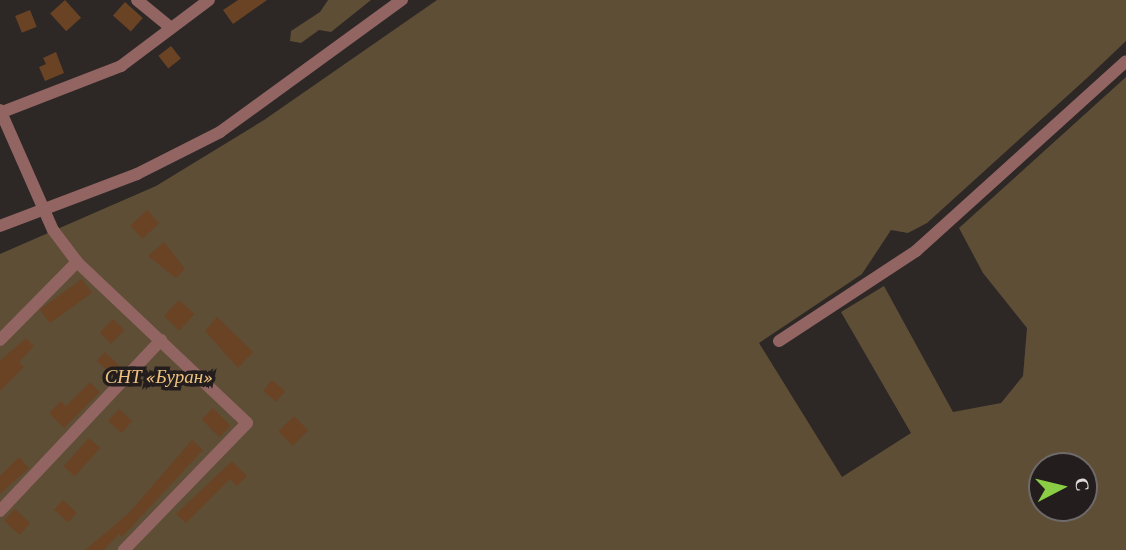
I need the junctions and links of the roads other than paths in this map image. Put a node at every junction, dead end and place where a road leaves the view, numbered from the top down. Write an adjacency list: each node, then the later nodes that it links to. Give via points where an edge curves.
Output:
1 (137, 0): 4 (street)
2 (209, 0): 4 (street)
3 (402, 0): 7 (street, via 220,131 169,160)
4 (172, 28): 6 (street, via 100,77)
5 (1126, 61): 12 (street, via 916,251)
6 (0, 112): 7 (street)
7 (45, 208): 8 (street); 9 (street, via 53,230)
8 (0, 226)
9 (77, 262): 10 (street); 11 (street)
10 (0, 340)
11 (161, 340): 13 (street); 14 (street, via 247,423)
12 (779, 341)
13 (0, 511)
14 (124, 550)

